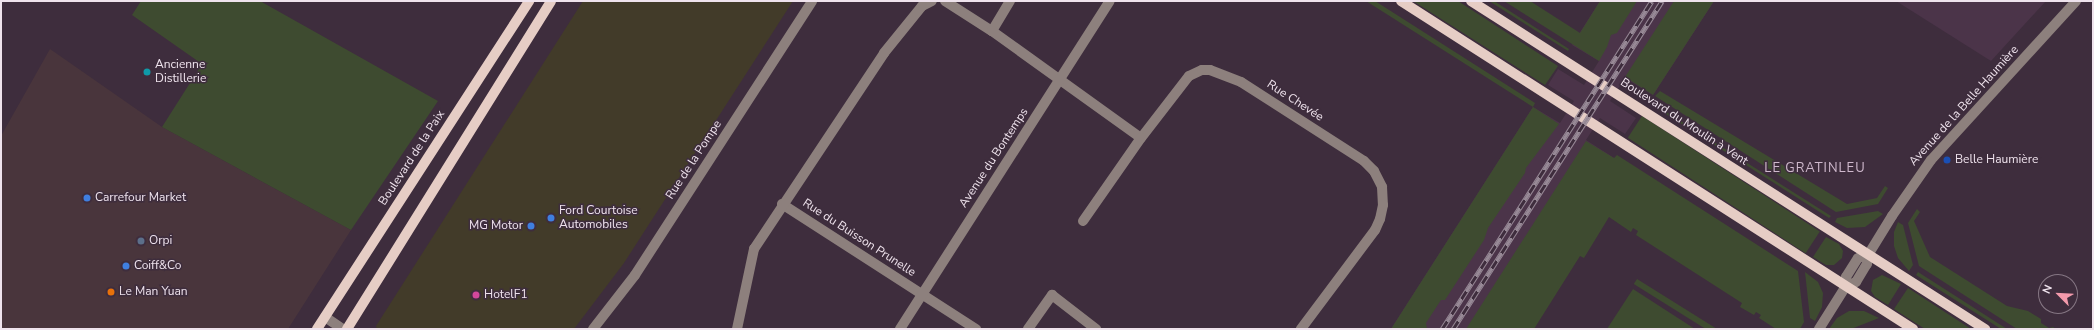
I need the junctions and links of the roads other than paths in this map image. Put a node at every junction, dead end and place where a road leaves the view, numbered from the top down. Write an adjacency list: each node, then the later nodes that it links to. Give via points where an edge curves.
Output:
1 (529, 1): 19 (main road, Boulevard de la Paix)
2 (551, 1): 22 (main road)
3 (812, 1): 23 (street, Rue de la Pompe, via 635,275)
4 (932, 1): 14 (street, Rue du Buisson Prunelle, via 922,6 884,53)
5 (945, 1): 11 (street)
6 (1010, 1): 11 (street)
7 (1110, 1): 12 (street, Avenue du Bontemps)
8 (1401, 1): 17 (main road)
9 (1471, 1): 16 (main road, Boulevard du Moulin à Vent)
10 (2076, 1): 16 (street, Avenue de la Belle Haumière, via 1931,160)
11 (992, 31): 12 (street)
12 (1059, 81): 13 (street); 18 (street, Avenue du Bontemps)
13 (1141, 138): 15 (street, Rue Chevée); 29 (street, Rue Chevée, via 1189,76 1202,70 1210,70 1241,82 1374,171 1382,187 1383,205 1375,230)
14 (782, 204): 18 (street, Rue du Buisson Prunelle); 24 (street, Rue du Buisson Prunelle, via 754,249)
15 (1083, 221)
16 (1868, 255): 17 (street, Avenue de la Belle Haumière, via 1867,264 1856,282); 32 (main road, Boulevard du Moulin à Vent)
17 (1846, 286): 30 (street, Avenue de la Belle Haumière); 31 (main road)
18 (922, 295): 25 (street, Avenue du Bontemps); 26 (street, Rue du Buisson Prunelle)
19 (325, 317): 20 (main road, Boulevard de la Paix); 21 (street)
20 (317, 329)
21 (343, 329)
22 (347, 329)
23 (593, 329)
24 (738, 329)
25 (900, 329)
26 (976, 329)
27 (1028, 329): 28 (street, via 1052,295)
28 (1096, 329)
29 (1301, 329)
30 (1819, 329)
31 (1912, 329)
32 (1985, 329)

